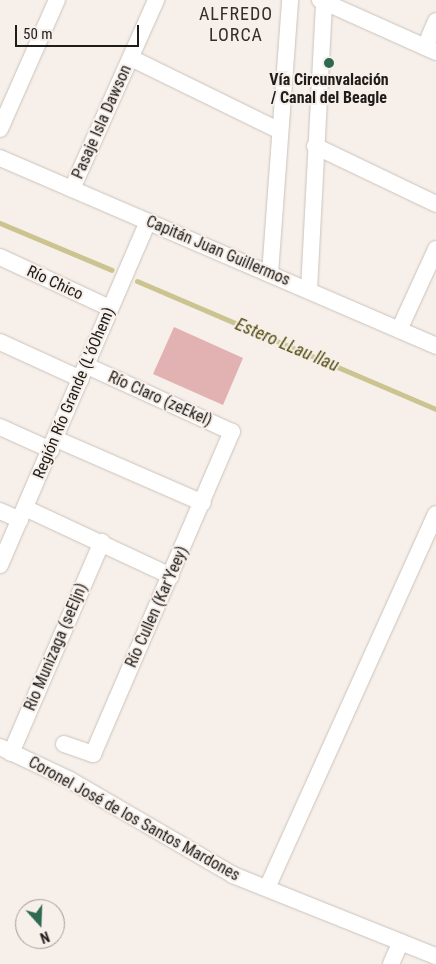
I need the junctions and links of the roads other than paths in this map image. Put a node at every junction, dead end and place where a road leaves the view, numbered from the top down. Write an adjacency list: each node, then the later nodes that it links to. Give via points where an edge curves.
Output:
1 (58, 0): 8 (street)
2 (156, 0): 7 (street, Pasaje Isla Dawson)
3 (290, 0): 9 (street)
4 (323, 1): 6 (street); 10 (street)
5 (436, 21): 6 (street)
6 (430, 49)
7 (130, 58): 9 (street); 12 (street, Pasaje Isla Dawson)
8 (0, 129)
9 (278, 130): 17 (street)
10 (315, 146): 13 (street); 18 (street)
11 (0, 158): 12 (street, Capitán Juan Guillermos)
12 (72, 189): 14 (street, Capitán Juan Guillermos)
13 (436, 204)
14 (148, 221): 17 (street, Capitán Juan Guillermos); 19 (street, Región Río Grande (L'óOhem))
15 (436, 249): 20 (street)
16 (0, 257): 19 (street, Río Chico)
17 (270, 274): 18 (street, Capitán Juan Guillermos)
18 (309, 290): 20 (street, Capitán Juan Guillermos)
19 (110, 308): 23 (street, Región Río Grande (L'óOhem))
20 (399, 330): 22 (street, Capitán Juan Guillermos)
21 (0, 342): 23 (street, Río Claro (zeEkel))
22 (436, 346)
23 (84, 373): 25 (street, Río Claro (zeEkel)); 26 (street, Región Río Grande (L'óOhem))
24 (0, 427): 26 (street)
25 (232, 432): 27 (street, Río Cullen (Kar'Yeey))
26 (53, 444): 27 (street); 29 (street, Región Río Grande (L'óOhem))
27 (203, 503): 33 (street, Río Cullen (Kar'Yeey))
28 (0, 511): 29 (street)
29 (23, 514): 31 (street); 32 (street, Región Río Grande (L'óOhem))
30 (436, 514): 36 (street)
31 (102, 542): 33 (street); 35 (street, Rio Munizaga (seEljn))
32 (0, 565)
33 (171, 576): 34 (street, Río Cullen (Kar'Yeey), via 93,754)
34 (64, 744)
35 (6, 750): 36 (street, Coronel José de los Santos Mardones, via 70,780 233,874)
36 (267, 888): 37 (street, Coronel José de los Santos Mardones)
37 (401, 942): 38 (street, Coronel José de los Santos Mardones); 39 (street)
38 (436, 956)
39 (391, 964)

